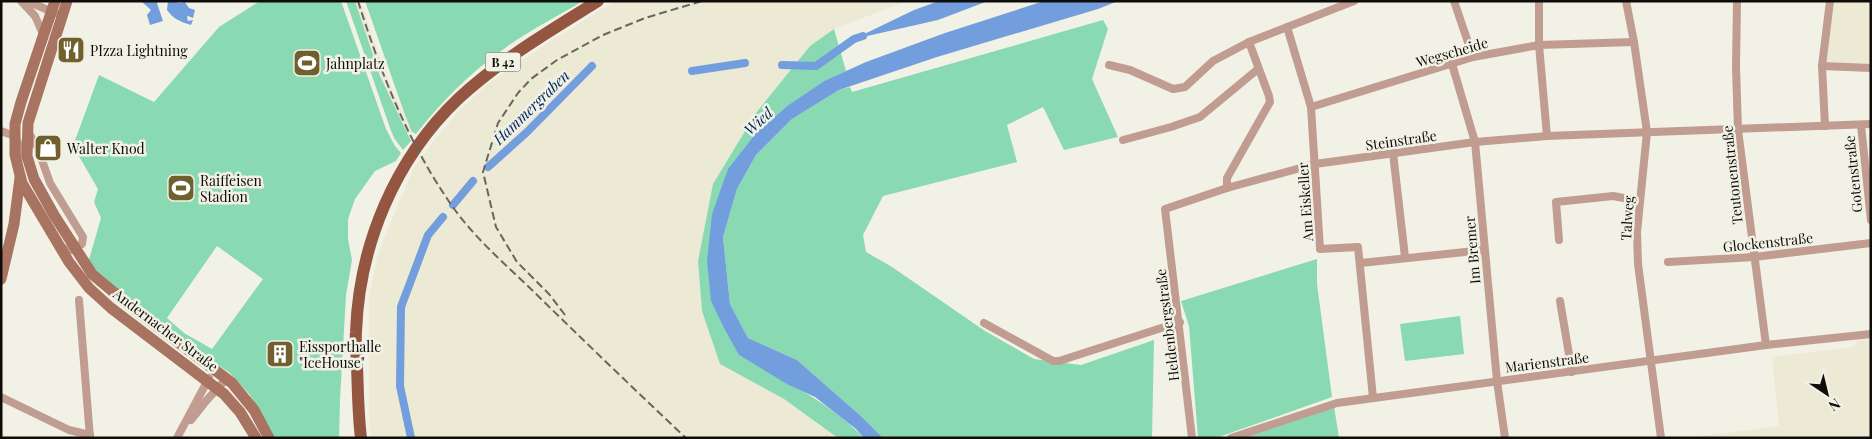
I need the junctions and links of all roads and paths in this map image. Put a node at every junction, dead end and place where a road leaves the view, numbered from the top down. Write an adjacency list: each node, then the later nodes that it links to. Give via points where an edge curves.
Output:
1 (21, 1): 12 (street, via 36,16)
2 (27, 1): 10 (street)
3 (598, 1): 61 (main road, B 42, via 484,76 447,110 409,158 388,198 368,254 358,302)
4 (1354, 1): 11 (street)
5 (1454, 1): 16 (street)
6 (1539, 1): 15 (street)
7 (1626, 1): 14 (street, Talweg)
8 (1737, 1): 27 (street, Teutonenstraße)
9 (1830, 1): 19 (street)
10 (58, 6): 12 (street, Andernacher Straße); 26 (street, Andernacher Straße)
11 (1286, 27): 13 (street); 22 (street, Am Eiskeller)
12 (43, 34): 30 (street, Andernacher Straße, via 20,102)
13 (1249, 42): 18 (street, via 1213,60 1184,87 1173,89 1130,70); 21 (street)
14 (1634, 42): 15 (street, Wegscheide); 29 (street, Talweg)
15 (1539, 45): 16 (street, Wegscheide); 31 (street)
16 (1473, 56): 17 (street, Wegscheide)
17 (1452, 64): 22 (street, Wegscheide); 33 (street, Im Bremer)
18 (1109, 65)
19 (1822, 66): 20 (street); 25 (street)
20 (1871, 68)
21 (1258, 69): 32 (street, via 1200,117); 39 (street, via 1270,102 1227,178)
22 (1311, 107): 36 (street, Am Eiskeller)
23 (1871, 124): 24 (street, Steinstraße)
24 (1861, 125): 25 (street, Steinstraße); 38 (street, Gotenstraße)
25 (1825, 126): 27 (street, Steinstraße)
26 (26, 130): 35 (street, Andernacher Straße); 49 (street, via 37,146 50,183 83,237 82,244)
27 (1738, 130): 29 (street, Steinstraße); 52 (street, Teutonenstraße)
28 (1, 131): 30 (street)
29 (1647, 132): 31 (street, Steinstraße); 41 (street, Talweg)
30 (14, 134): 35 (street); 37 (street, Andernacher Straße)
31 (1547, 136): 33 (street, Steinstraße)
32 (1122, 140)
33 (1476, 142): 34 (street, Steinstraße); 50 (street, Im Bremer)
34 (1393, 154): 36 (street, Steinstraße); 51 (street)
35 (28, 162): 40 (street, Andernacher Straße)
36 (1315, 164): 39 (street, Steinstraße); 54 (street, Am Eiskeller, via 1320,249 1358,247)
37 (20, 178): 42 (street, Andernacher Straße); 45 (street)
38 (1869, 179): 44 (street, Gotenstraße)
39 (1227, 188): 43 (street, Steinstraße)
40 (39, 189): 42 (street); 49 (street, Andernacher Straße)
41 (1640, 201): 46 (street, via 1613,196 1556,202); 63 (street, Talweg, via 1638,264)
42 (33, 204): 45 (street); 48 (street, Andernacher Straße)
43 (1165, 209): 58 (street, Heldenbergstraße)
44 (1871, 220)
45 (14, 224): 55 (street)
46 (1559, 240)
47 (1871, 244): 52 (street, Glockenstraße)
48 (59, 246): 49 (street, via 68,250); 67 (street, Andernacher Straße, via 100,298)
49 (74, 248): 64 (street, Andernacher Straße, via 101,282)
50 (1484, 250): 51 (street); 68 (street, Im Bremer)
51 (1406, 257): 54 (street)
52 (1754, 257): 53 (street, Glockenstraße); 62 (street, Teutonenstraße)
53 (1668, 262)
54 (1361, 263): 71 (street)
55 (2, 272)
56 (79, 300): 72 (street)
57 (1560, 301): 65 (street)
58 (1180, 322): 59 (street, via 1059,362); 78 (street, Heldenbergstraße)
59 (984, 323)
60 (1871, 334): 62 (street, Marienstraße)
61 (356, 344): 76 (main road, B 42, via 352,363); 77 (main road, B 42)
62 (1766, 344): 63 (street, Marienstraße)
63 (1651, 361): 65 (street, Marienstraße); 81 (street, Talweg)
64 (215, 369): 66 (street, Andernacher Straße); 67 (street)
65 (1572, 372): 68 (street, Marienstraße)
66 (227, 378): 69 (street); 75 (street, Andernacher Straße, via 249,402)
67 (207, 380): 69 (street, Andernacher Straße); 73 (street)
68 (1497, 381): 71 (street, Marienstraße); 80 (street, Im Bremer)
69 (217, 388): 73 (street); 74 (street, Andernacher Straße, via 240,412)
70 (1, 398): 72 (street)
71 (1373, 398): 79 (street, Marienstraße, via 1337,403)
72 (90, 437)
73 (178, 438)
74 (256, 438)
75 (269, 438)
76 (354, 438)
77 (360, 438)
78 (1192, 438)
79 (1231, 438)
80 (1505, 438)
81 (1661, 438)

